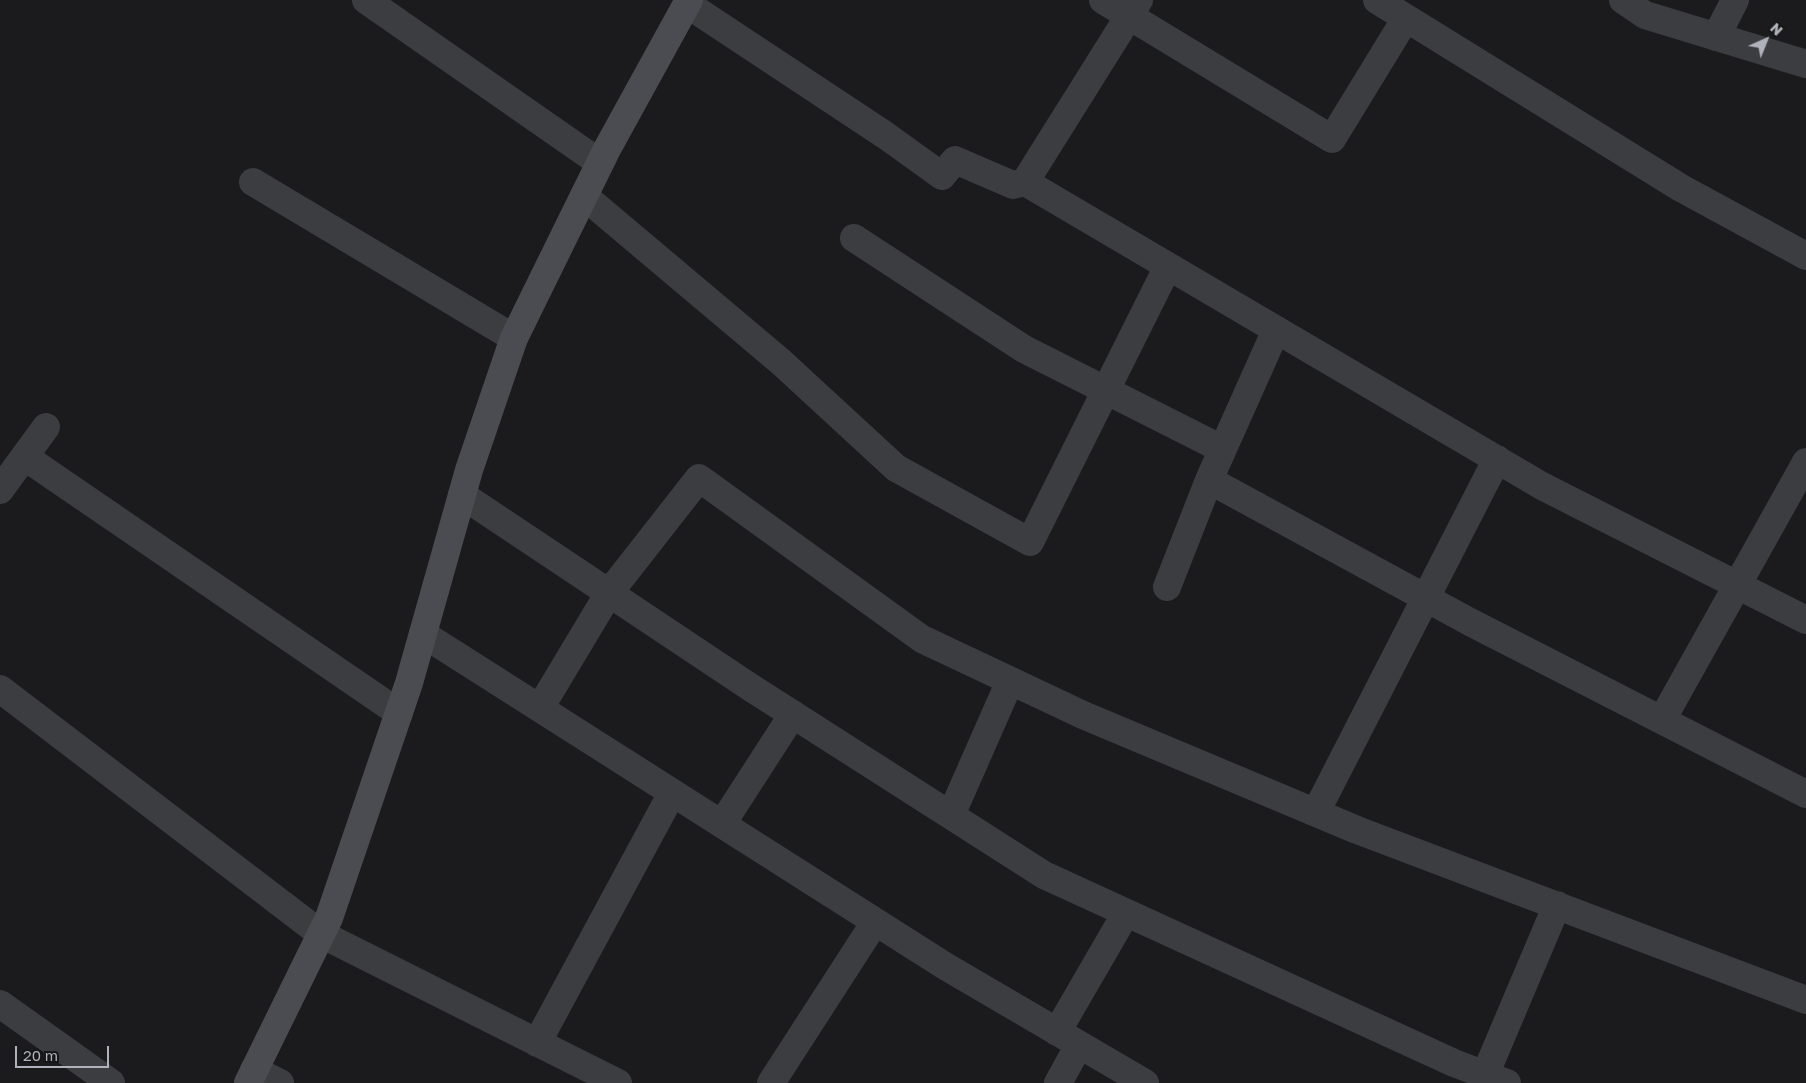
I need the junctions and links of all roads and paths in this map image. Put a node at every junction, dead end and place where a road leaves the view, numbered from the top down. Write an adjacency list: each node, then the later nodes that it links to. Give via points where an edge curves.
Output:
1 (366, 0): 11 (street)
2 (1104, 0): 7 (street)
3 (1377, 0): 8 (street)
4 (1623, 0): 9 (street, via 1645,15)
5 (1735, 0): 9 (street)
6 (688, 2): 11 (main road); 13 (street, via 942,176 955,160 1013,185)
7 (1134, 8): 8 (street, via 1332,139); 13 (street)
8 (1406, 18): 16 (street, via 1681,188)
9 (1716, 37): 10 (street)
10 (1806, 64)
11 (600, 164): 14 (main road)
12 (252, 182): 19 (street)
13 (1025, 182): 17 (street)
14 (584, 196): 19 (main road); 20 (street, via 781,362 896,468 1030,542)
15 (854, 238): 20 (street, via 1024,349)
16 (1806, 256)
17 (1168, 266): 18 (street); 20 (street)
18 (1276, 330): 22 (street); 24 (street)
19 (514, 338): 28 (main road)
20 (1105, 390): 22 (street)
21 (46, 427): 23 (street)
22 (1222, 450): 26 (street)
23 (25, 457): 27 (street); 38 (street)
24 (1497, 460): 29 (street); 32 (street)
25 (1806, 462): 29 (street)
26 (1208, 480): 30 (street); 32 (street)
27 (0, 490)
28 (462, 495): 31 (street); 34 (main road)
29 (1737, 585): 33 (street); 40 (street)
30 (1167, 587)
31 (609, 593): 35 (street, via 699,478 922,639); 37 (street); 39 (street)
32 (1426, 598): 40 (street); 43 (street)
33 (1806, 620)
34 (423, 634): 37 (street); 38 (main road)
35 (1010, 681): 43 (street, via 1083,715); 44 (street)
36 (0, 690): 49 (street)
37 (540, 708): 41 (street)
38 (399, 712): 49 (main road)
39 (793, 714): 44 (street); 45 (street)
40 (1662, 720): 42 (street)
41 (672, 793): 45 (street); 53 (street)
42 (1806, 794)
43 (1316, 812): 46 (street)
44 (951, 815): 47 (street, via 1044,875)
45 (722, 824): 48 (street)
46 (1557, 905): 50 (street); 56 (street)
47 (1126, 913): 52 (street); 56 (street, via 1454,1064)
48 (875, 922): 52 (street); 60 (street)
49 (321, 934): 53 (street); 55 (main road)
50 (1806, 1000)
51 (0, 1004): 57 (street)
52 (1068, 1038): 61 (street); 62 (street)
53 (537, 1043): 54 (street)
54 (571, 1073): 59 (street)
55 (251, 1077): 58 (street)
56 (1496, 1079)
57 (111, 1083)
58 (280, 1083)
59 (618, 1083)
60 (771, 1083)
61 (1058, 1083)
62 (1145, 1083)

